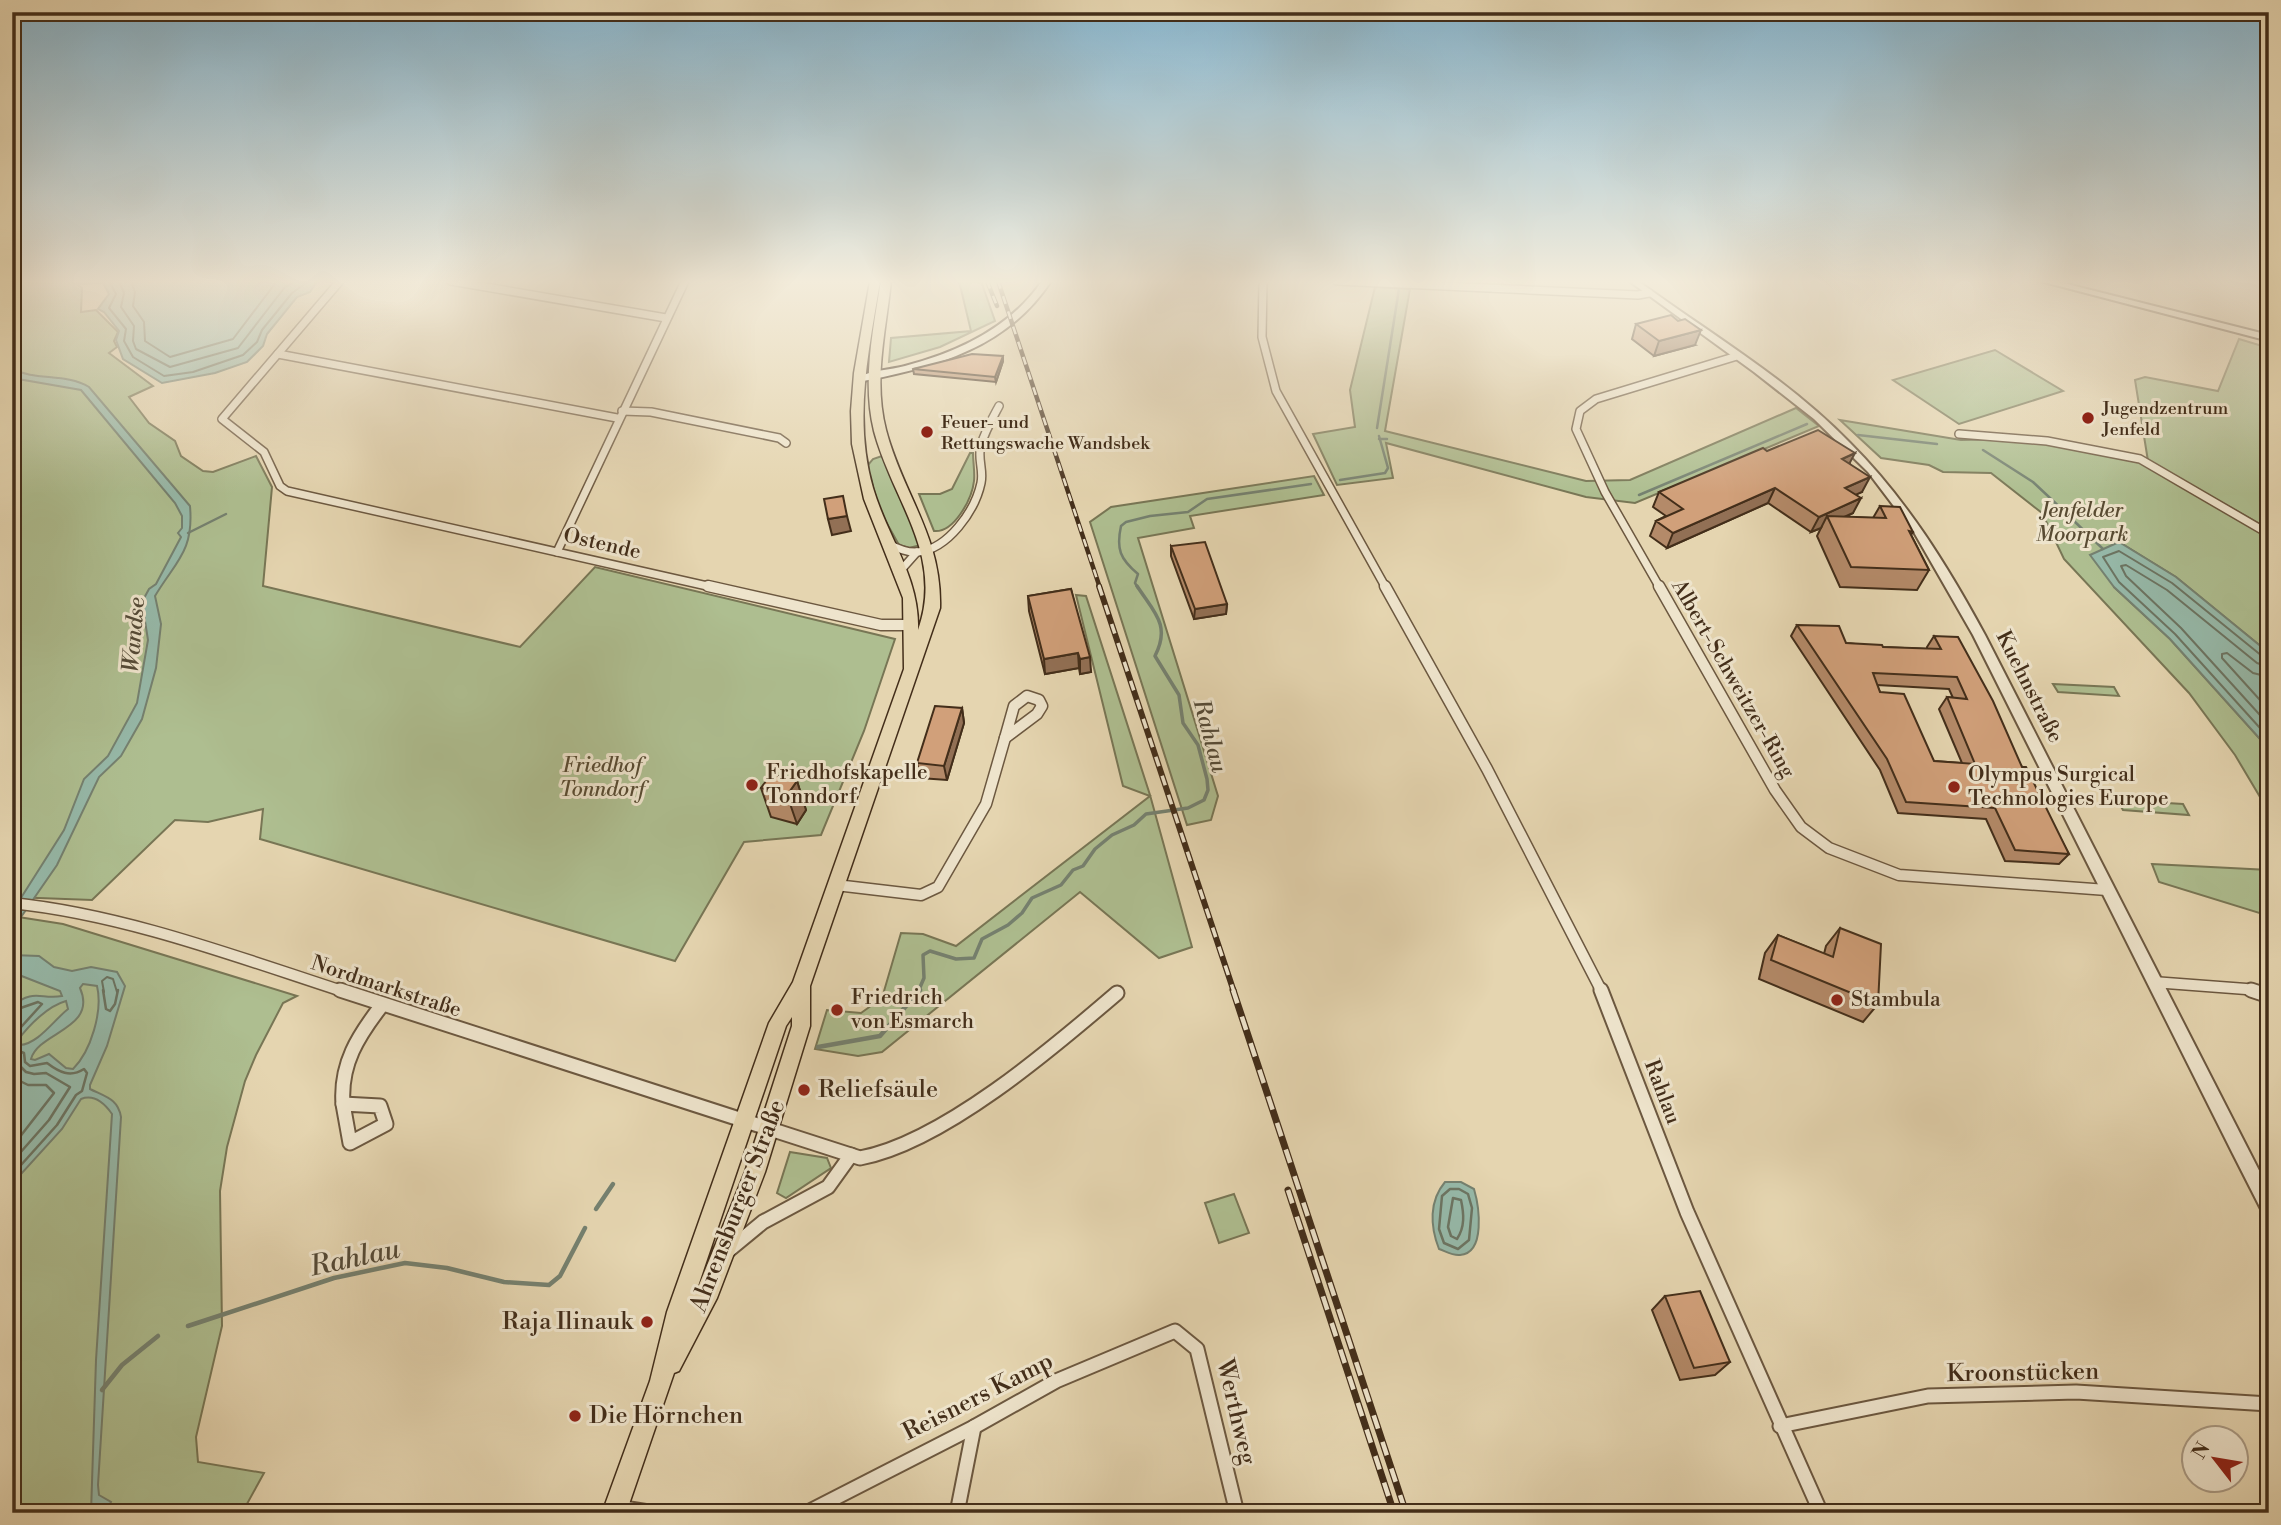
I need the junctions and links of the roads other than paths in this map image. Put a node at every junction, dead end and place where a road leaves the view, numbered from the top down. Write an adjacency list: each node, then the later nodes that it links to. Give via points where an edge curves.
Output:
1 (650, 352): 12 (street)
2 (863, 352): 10 (main road)
3 (876, 352): 9 (main road, Ahrensburger Straße)
4 (951, 352): 9 (main road)
5 (1265, 352): 40 (street, Rahlau, via 1276,391 1487,769 1605,998 1687,1212)
6 (1732, 352): 8 (street, Kuehnstraße)
7 (278, 354): 12 (street); 18 (street, Ostende, via 222,419 264,452 287,491)
8 (1737, 356): 24 (street, Kuehnstraße, via 1841,439 1921,532); 24 (street, Albert-Schweitzer-Ring, via 1596,399 1580,411 1576,429 1610,501 1775,790 1801,827 1829,848 1899,875)
9 (873, 376): 10 (main road); 17 (main road, Ahrensburger Straße, via 887,451)
10 (858, 379): 16 (main road, via 862,468)
11 (999, 407): 17 (street, via 982,443 982,481 967,513 950,533)
12 (620, 415): 14 (street, via 651,412); 18 (street)
13 (1982, 434): 15 (street, via 2140,459)
14 (786, 443)
15 (2269, 534)
16 (887, 542): 17 (street); 19 (main road)
17 (922, 551): 19 (street); 21 (main road, Ahrensburger Straße, via 934,573 935,594)
18 (557, 552): 20 (street, Ostende, via 873,624)
19 (901, 570): 20 (main road, via 910,599)
20 (910, 625): 21 (main road)
21 (911, 668): 23 (main road, Ahrensburger Straße)
22 (1004, 739): 22 (street, via 1017,702 1027,696 1039,700 1042,706 1037,714); 23 (street, via 986,804 938,887 920,895)
23 (836, 885): 27 (main road, Ahrensburger Straße)
24 (2107, 890): 26 (street, Kuehnstraße)
25 (12, 903): 30 (street, Nordmarkstraße, via 60,908 202,946)
26 (2152, 982): 29 (street, via 2233,988); 35 (street, Kuehnstraße)
27 (801, 985): 32 (main road, Ahrensburger Straße, via 778,1023); 33 (main road, Ahrensburger Straße, via 801,1026)
28 (1117, 993): 34 (street, Nordmarkstraße, via 1044,1054 893,1152 869,1159)
29 (2269, 996)
30 (382, 1005): 31 (street, via 356,1038 344,1066); 32 (street, Nordmarkstraße)
31 (341, 1104)
32 (746, 1120): 33 (street, Nordmarkstraße); 38 (main road, Ahrensburger Straße, via 678,1312)
33 (770, 1128): 34 (street, Nordmarkstraße); 36 (main road, Ahrensburger Straße)
34 (851, 1155): 36 (street, via 828,1186 763,1222)
35 (2269, 1207)
36 (724, 1254): 38 (main road, Ahrensburger Straße)
37 (1175, 1331): 41 (street, Reisners Kamp, via 1056,1381); 46 (street, Werthweg, via 1197,1349)
38 (661, 1381): 42 (main road, Ahrensburger Straße)
39 (2269, 1404): 40 (street, Kroonstücken, via 2076,1392 1928,1396)
40 (1780, 1426): 47 (street, Rahlau)
41 (974, 1427): 44 (street, Reisners Kamp); 45 (street)
42 (616, 1510): 43 (street)
43 (655, 1513)
44 (806, 1513)
45 (957, 1513)
46 (1237, 1513)
47 (1821, 1513)

